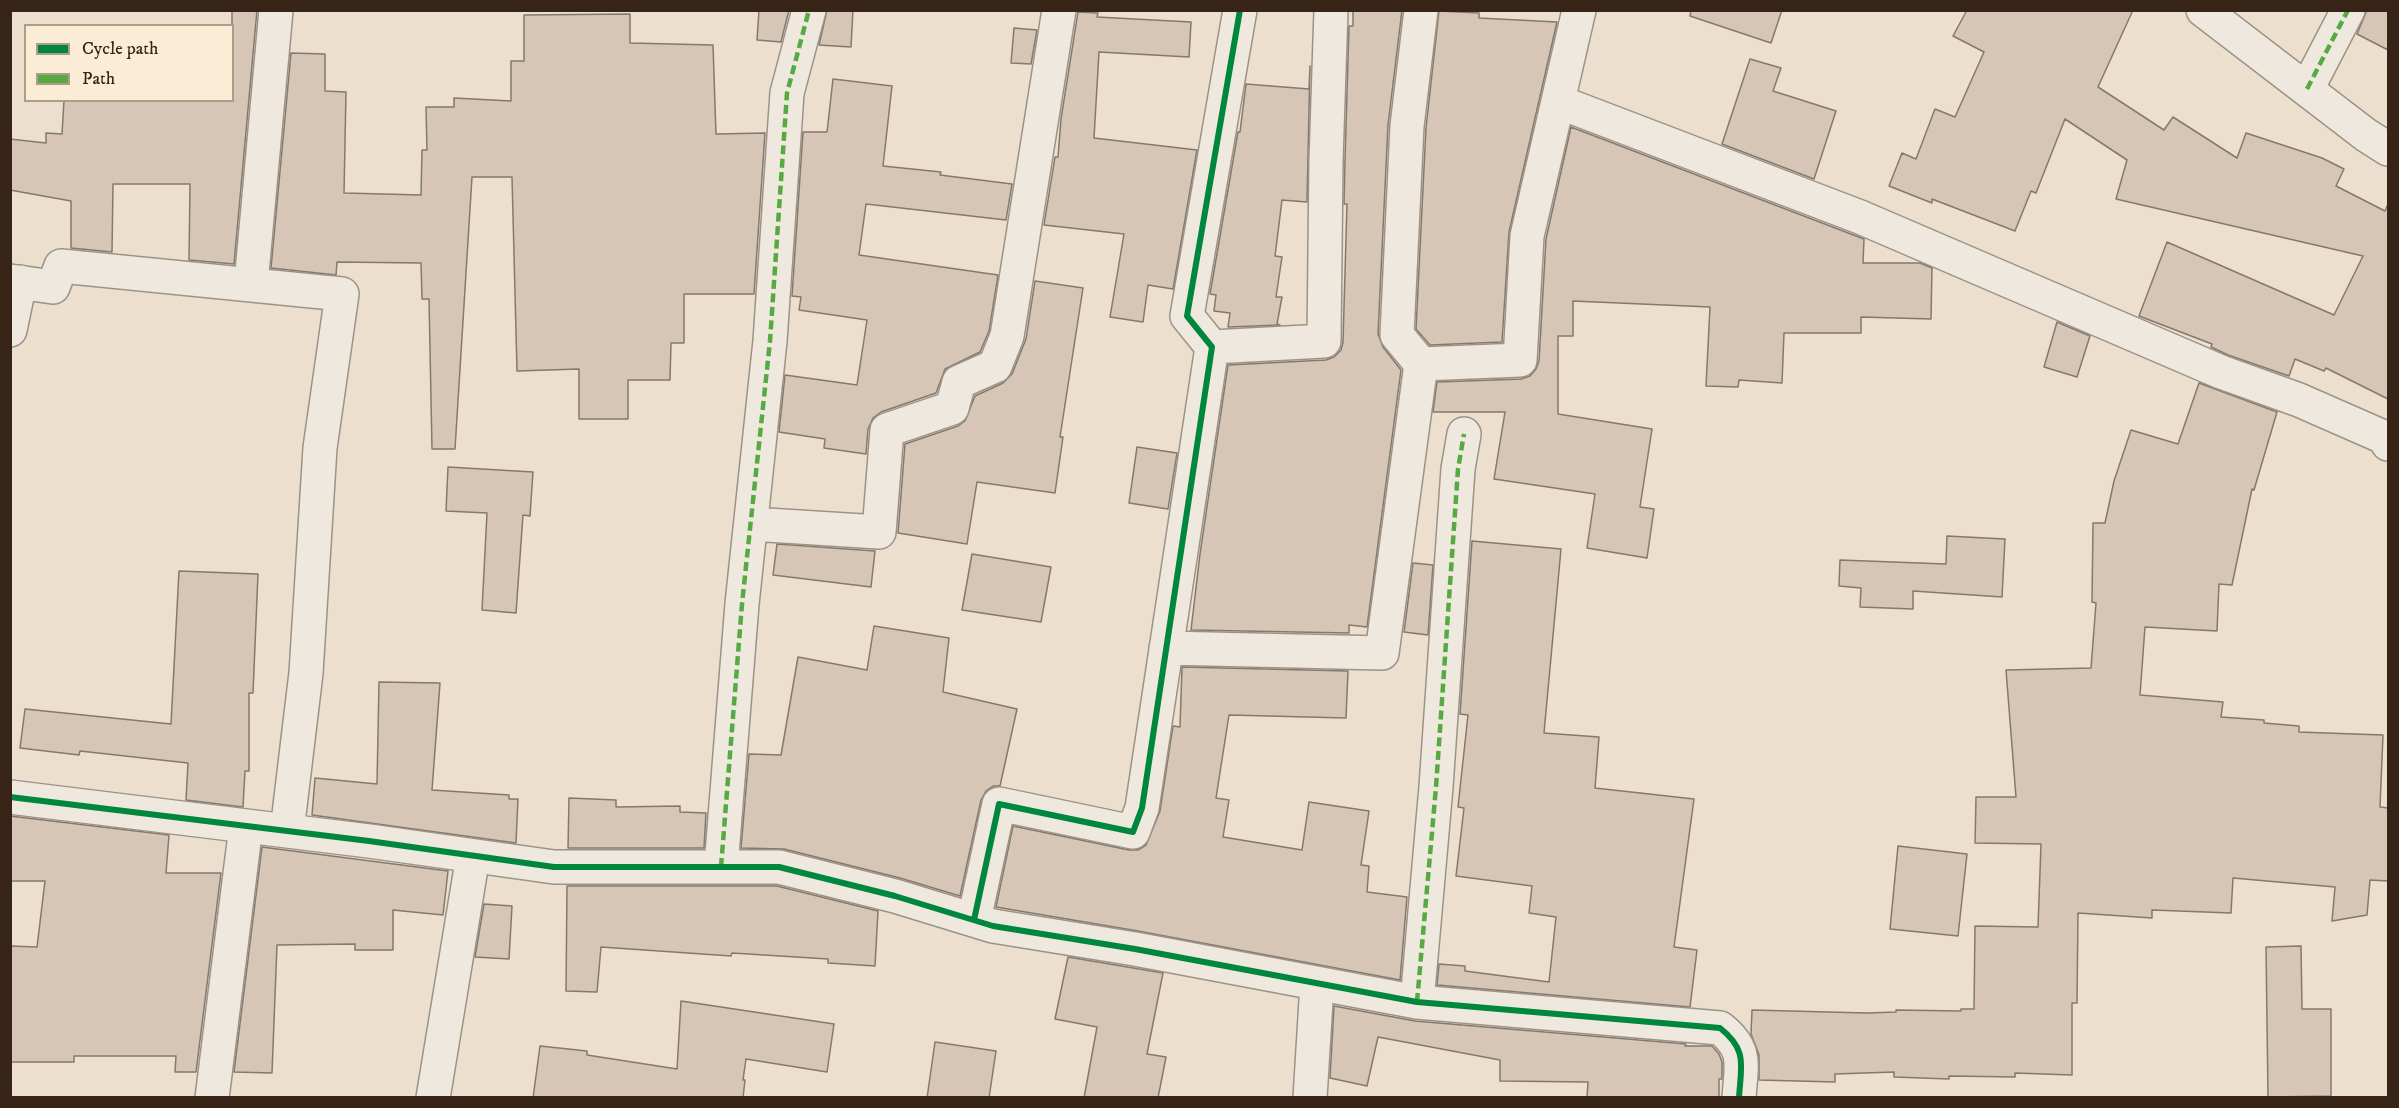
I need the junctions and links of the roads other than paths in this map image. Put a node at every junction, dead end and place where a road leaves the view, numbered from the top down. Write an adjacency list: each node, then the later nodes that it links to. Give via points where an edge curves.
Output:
1 (276, 10): 14 (street)
2 (809, 10): 20 (street, via 787,93 770,342)
3 (1059, 10): 20 (street, via 1007,336 995,366 959,382 952,408 887,430 879,532)
4 (1240, 10): 16 (street, via 1187,316)
5 (1331, 10): 16 (street, via 1324,342)
6 (1421, 10): 17 (street, via 1407,126 1397,335)
7 (1579, 10): 11 (street)
8 (2203, 10): 10 (street)
9 (2348, 10): 10 (street)
10 (2307, 89): 12 (street)
11 (1559, 102): 17 (street, via 1527,236 1520,360); 19 (street, via 1860,217 2221,372 2299,400 2388,439)
12 (2388, 149)
13 (15, 281): 14 (street, via 53,287 61,266); 15 (street)
14 (250, 284): 24 (street, via 342,294 320,448 306,673)
15 (10, 330)
16 (1212, 347): 21 (street)
17 (1421, 364): 21 (street, via 1382,653)
18 (1464, 434): 29 (street, via 1458,468)
19 (2388, 444)
20 (751, 524): 26 (street)
21 (1166, 648): 27 (street, via 1142,808 1133,832 999,804)
22 (10, 797): 23 (street)
23 (246, 826): 24 (street); 30 (street)
24 (287, 831): 25 (street)
25 (473, 856): 26 (street, via 554,867); 31 (street)
26 (721, 867): 27 (street, via 779,867)
27 (974, 920): 28 (street)
28 (1317, 984): 29 (street); 32 (street)
29 (1417, 1002): 33 (street, via 1720,1028 1739,1047)
30 (212, 1098)
31 (433, 1098)
32 (1310, 1098)
33 (1739, 1098)

